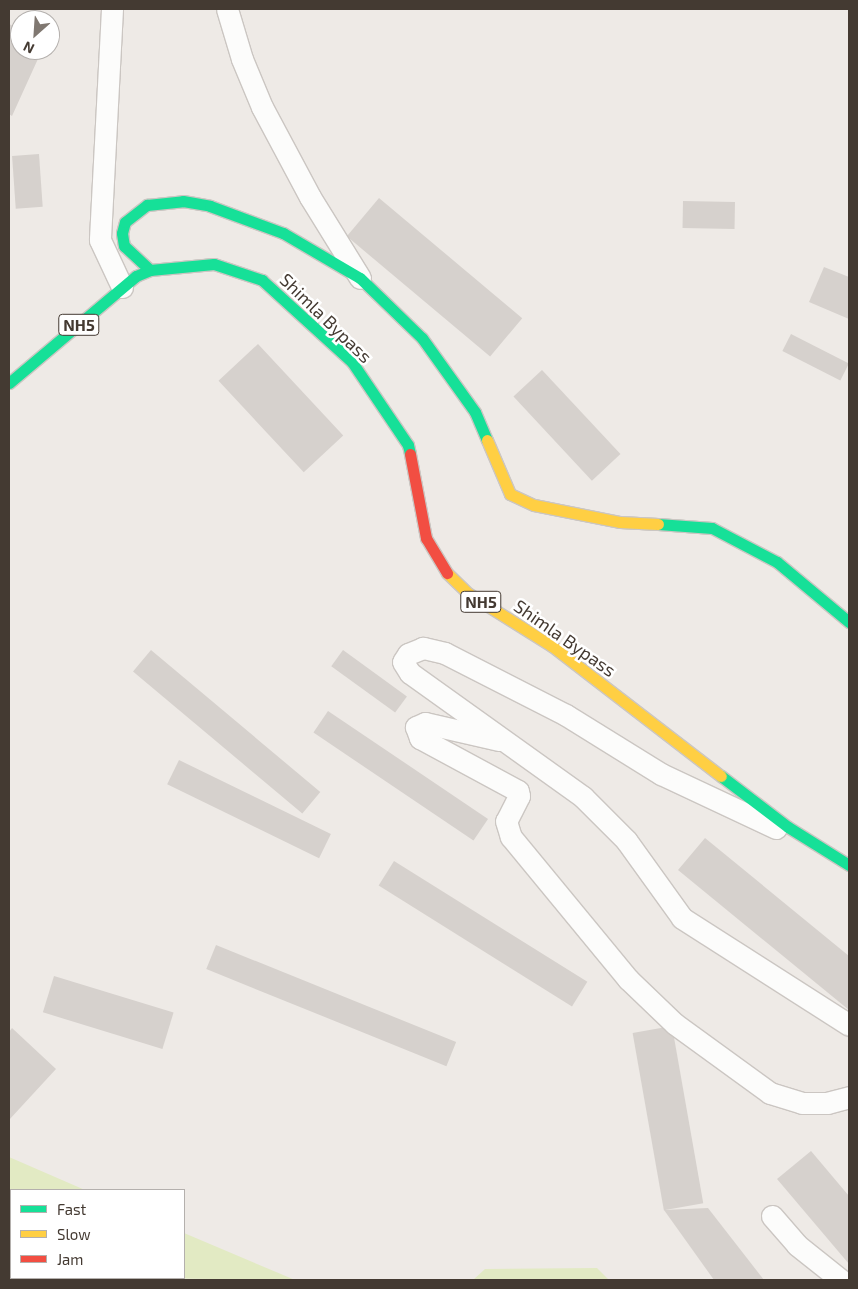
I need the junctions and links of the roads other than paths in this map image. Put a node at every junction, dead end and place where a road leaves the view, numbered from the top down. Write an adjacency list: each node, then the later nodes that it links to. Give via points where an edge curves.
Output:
1 (112, 9): 5 (street, via 100,240)
2 (227, 9): 4 (street, via 242,59 262,107 310,196)
3 (150, 270): 4 (main road, via 124,246 122,233 125,222 147,206 183,201 210,206 283,233); 5 (main road, NH5); 9 (main road, Shimla Bypass / NH5, via 214,264 262,280 352,362 408,445 426,538 437,561 452,578 469,594 552,646 788,827)
4 (360, 278): 7 (main road, via 422,338 462,390 475,412 510,494 534,505 620,522 712,528 776,562)
5 (122, 287): 6 (main road, NH5)
6 (9, 383)
7 (849, 622)
8 (509, 742): 9 (street, via 410,674 403,662 408,654 423,648 445,653 566,715 661,774); 11 (street, via 602,815 626,840 682,918); 12 (street, via 426,723 416,727 420,738 518,791 519,796 506,820 511,838 628,979 675,1024 770,1093 802,1103 827,1103)
9 (822, 849): 10 (main road, Shimla Bypass / NH5)
10 (849, 865)
11 (849, 1025)
12 (849, 1097)
13 (772, 1216): 14 (street, via 797,1245)
14 (841, 1280)

